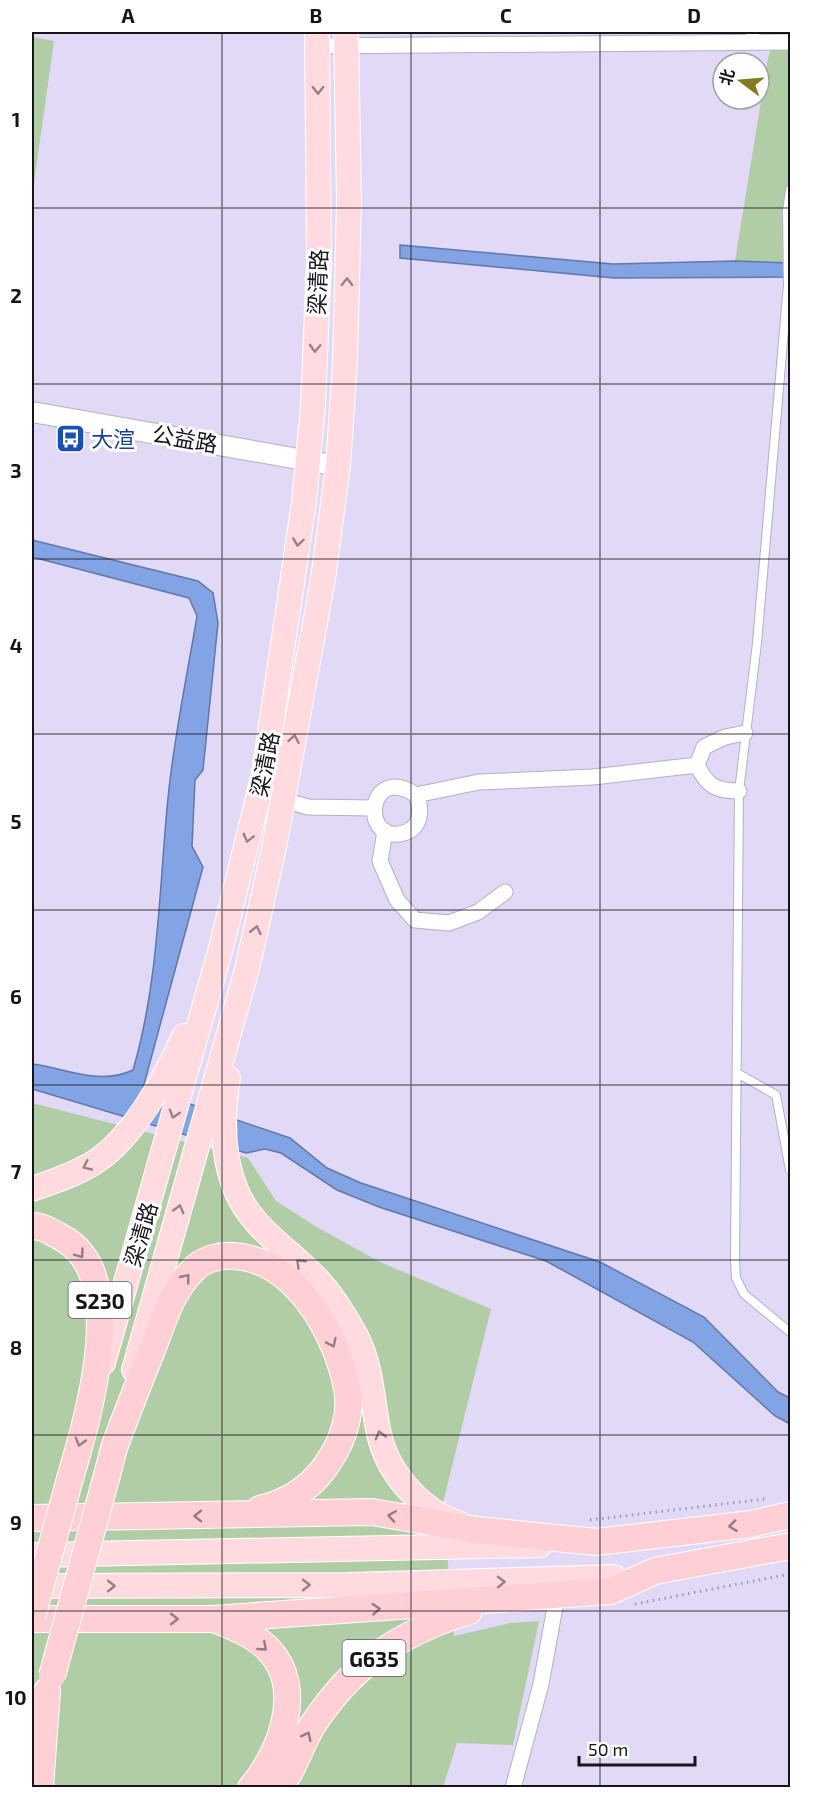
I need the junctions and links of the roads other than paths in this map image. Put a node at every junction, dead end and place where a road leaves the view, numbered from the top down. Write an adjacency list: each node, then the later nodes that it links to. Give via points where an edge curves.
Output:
1 (749, 32): 2 (lane)
2 (756, 32)
3 (346, 38): 4 (street); 5 (street); 9 (main road, 梁清路, one-way to 3, via 348,224)
4 (317, 39): 8 (main road, 梁清路, one-way to 8, via 319,261)
5 (790, 42)
6 (790, 190): 10 (lane, via 788,284 757,643)
7 (32, 412): 8 (street, 公益路)
8 (308, 460): 9 (street, 公益路); 13 (main road, 梁清路, one-way to 13)
9 (338, 466): 15 (main road, 梁清路, one-way to 9, via 323,579)
10 (745, 733): 11 (street, via 704,747); 12 (lane)
11 (697, 765): 12 (street, via 705,782 720,791); 14 (street, via 593,777 479,782)
12 (739, 791): 20 (lane)
13 (259, 794): 15 (street); 21 (main road, 梁清路, one-way to 21, via 221,948)
14 (417, 795): 16 (street, via 405,787 390,787 379,795); 17 (street, via 422,807 411,830 398,834)
15 (284, 799): 16 (street, via 308,807); 19 (main road, 梁清路, one-way to 15)
16 (373, 808): 17 (street, via 376,821)
17 (385, 831): 18 (street, via 380,861 397,900 415,920 449,923 478,912)
18 (506, 892)
19 (242, 987): 27 (main road, 梁清路, one-way to 19); 31 (main road, one-way to 19, via 444,1519 418,1499 394,1472 379,1435 372,1388 357,1338 325,1287 258,1224 236,1191 225,1154 223,1106)
20 (737, 1073): 22 (lane, via 776,1095); 25 (lane, via 736,1278 744,1294)
21 (176, 1077): 23 (main road, one-way to 23, via 96,1162); 26 (main road, 梁清路, one-way to 26, via 164,1148)
22 (790, 1170)
23 (32, 1189)
24 (32, 1226): 26 (highway, S230, one-way to 26, via 40,1226 74,1245 94,1273 102,1309)
25 (790, 1332)
26 (90, 1409): 39 (highway, 梁清路, one-way to 39, bridge)
27 (114, 1448): 29 (highway, one-way to 29, via 175,1291 194,1268 220,1255 248,1257 273,1267 309,1301 334,1346 348,1391 344,1437 320,1477 281,1504); 41 (highway, 梁清路, bridge)
28 (790, 1515): 32 (highway, one-way to 32, via 751,1524)
29 (227, 1516): 30 (highway, one-way to 30); 31 (highway, one-way to 29, via 372,1512)
30 (32, 1518)
31 (477, 1530): 32 (highway)
32 (596, 1542): 34 (main road, via 474,1548)
33 (790, 1546): 35 (highway)
34 (32, 1555)
35 (655, 1571): 36 (main road, one-way to 35, via 586,1580); 37 (highway, via 611,1591)
36 (32, 1586)
37 (557, 1596): 38 (highway); 46 (street, via 541,1684)
38 (524, 1599): 40 (highway, one-way to 38); 45 (highway, G635, one-way to 38, via 313,1726 355,1672 410,1633 468,1611)
39 (32, 1618): 40 (highway, one-way to 40)
40 (213, 1619): 44 (highway, one-way to 44, via 243,1631 269,1650 287,1681 288,1716 265,1771)
41 (50, 1684): 42 (highway); 43 (highway)
42 (32, 1751)
43 (40, 1788)
44 (251, 1788)
45 (279, 1788)
46 (513, 1788)

